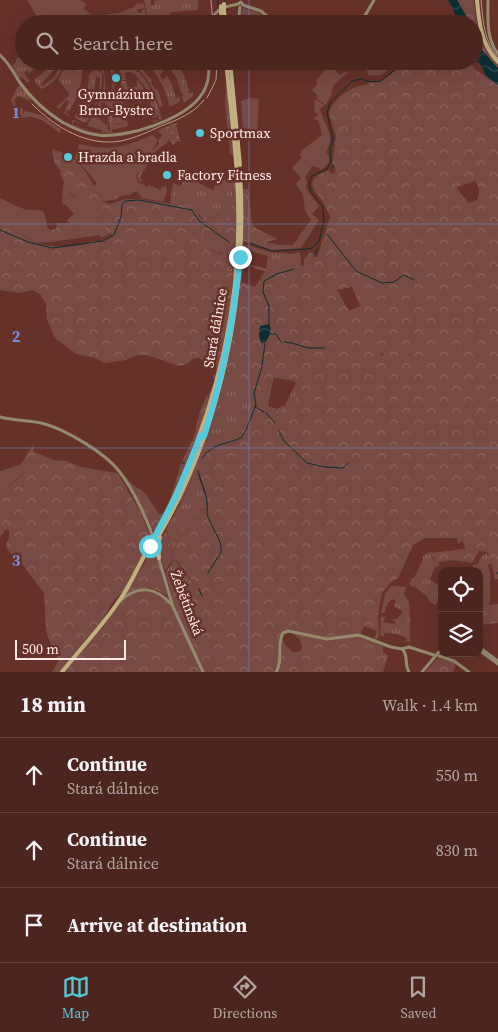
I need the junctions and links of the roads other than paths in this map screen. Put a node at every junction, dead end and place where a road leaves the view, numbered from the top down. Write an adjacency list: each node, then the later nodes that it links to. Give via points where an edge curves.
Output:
1 (374, 0): 8 (street)
2 (477, 0): 9 (main road)
3 (488, 0): 11 (street, via 488,34)
4 (240, 5): 5 (street); 6 (street); 7 (street)
5 (222, 6)
6 (239, 15)
7 (266, 15)
8 (365, 15)
9 (479, 15)
10 (483, 36): 13 (main road)
11 (498, 54)
12 (0, 55): 14 (street, via 29,94 48,113 82,132 105,136 153,125 192,105 206,88)
13 (498, 62)
14 (209, 70)
15 (229, 70): 17 (main road, Stará dálnice, via 239,177 238,239 233,295 220,369)
16 (0, 417): 20 (street, Žebětínská, via 44,424 81,440 120,471)
17 (195, 455): 18 (main road, Stará dálnice); 19 (main road, Stará dálnice)
18 (168, 519): 21 (main road, Stará dálnice); 22 (main road, via 159,540)
19 (159, 530): 20 (street); 21 (main road, Stará dálnice)
20 (150, 531): 21 (street, Žebětínská)
21 (154, 542): 22 (street, Žebětínská); 24 (main road, Stará dálnice)
22 (159, 558): 23 (street, Žebětínská)
23 (174, 607): 24 (street, via 162,596 142,590 131,593); 31 (street, Žebětínská)
24 (113, 609): 30 (main road, Stará dálnice)
25 (408, 651): 28 (street); 32 (street, via 359,635 328,639 288,631 281,637 280,665); 33 (street, via 406,667)
26 (483, 652): 29 (street)
27 (438, 654): 28 (street)
28 (436, 656): 34 (street); 35 (street, via 454,661)
29 (498, 662)
30 (62, 672)
31 (203, 672)
32 (276, 672)
33 (409, 672)
34 (422, 672)
35 (469, 672)

